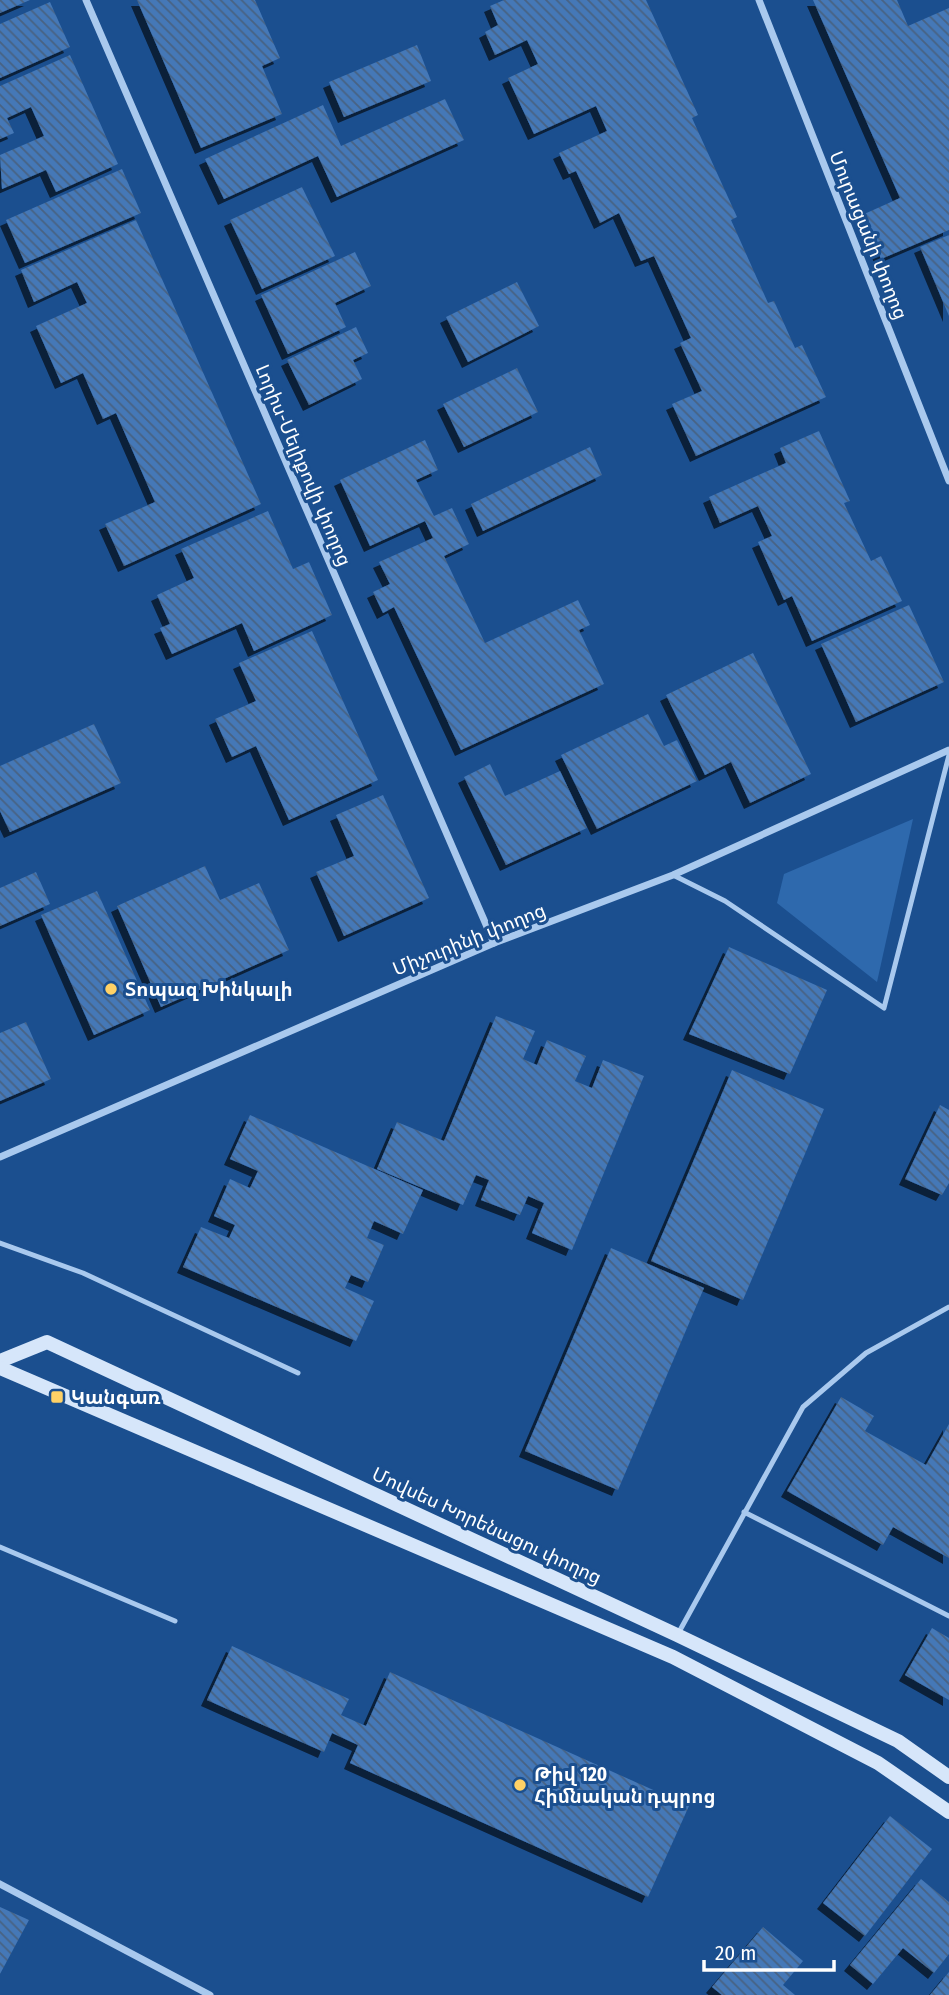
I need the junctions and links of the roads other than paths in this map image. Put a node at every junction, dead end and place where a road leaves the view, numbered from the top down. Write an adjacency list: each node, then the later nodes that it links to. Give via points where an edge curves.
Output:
1 (86, 0): 7 (street, Լորիս-Մելիքովի փողոց)
2 (759, 0): 3 (street, Մուրացանի փողոց)
3 (949, 481)
4 (949, 750): 6 (street, Միչուրինի փողոց)
5 (949, 755): 6 (lane, via 884,1007 725,901)
6 (673, 875): 7 (street, Միչուրինի փողոց)
7 (494, 943): 8 (street, Միչուրինի փողոց)
8 (0, 1157)
9 (0, 1243): 13 (lane, via 83,1273)
10 (949, 1307): 14 (lane, via 866,1353 803,1407)
11 (0, 1361): 18 (main road, Մովսես Խորենացու փողոց, via 47,1342)
12 (0, 1368): 20 (main road, via 673,1657 878,1763)
13 (298, 1373)
14 (744, 1512): 16 (lane); 18 (lane)
15 (0, 1547): 17 (lane)
16 (949, 1616)
17 (175, 1620)
18 (677, 1635): 19 (main road, Մովսես Խորենացու փողոց, via 898,1741)
19 (949, 1777)
20 (949, 1812)
21 (0, 1884): 22 (street)
22 (210, 1995)

